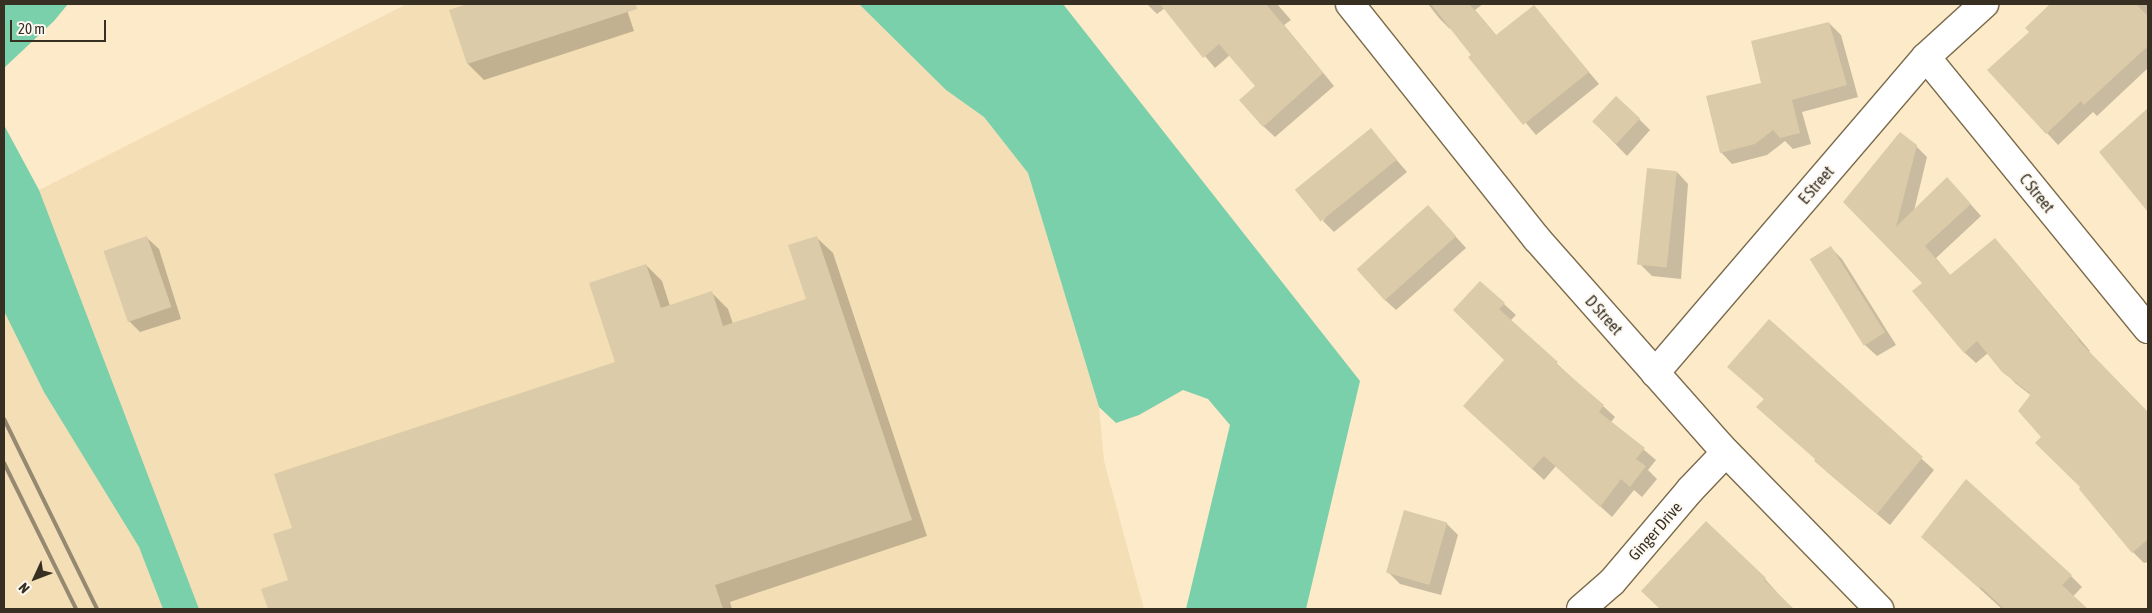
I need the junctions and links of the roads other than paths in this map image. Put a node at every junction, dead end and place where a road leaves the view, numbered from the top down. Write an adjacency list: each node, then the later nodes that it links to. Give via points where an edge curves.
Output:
1 (1350, 4): 5 (street, D Street, via 1537,239)
2 (1984, 4): 3 (street, E Street)
3 (1926, 57): 4 (street, C Street); 5 (street, E Street)
4 (2148, 329)
5 (1655, 373): 6 (street, D Street)
6 (1726, 452): 7 (street, Ginger Drive, via 1612,582); 8 (street, D Street)
7 (1582, 609)
8 (1879, 609)

